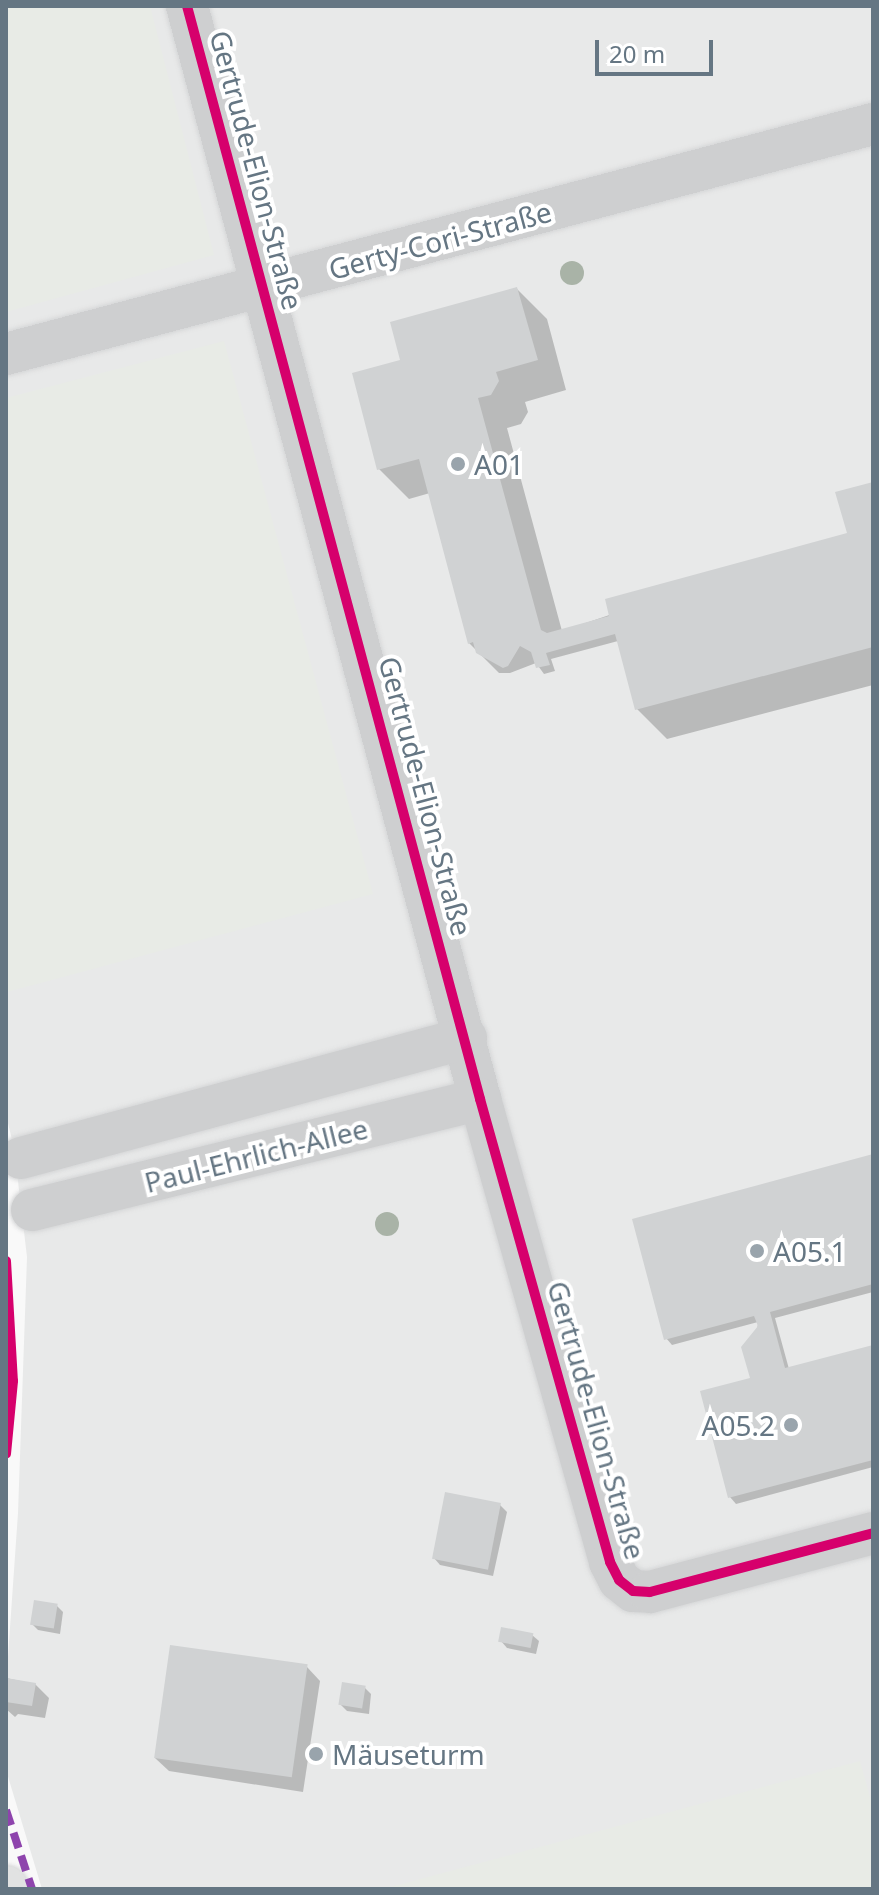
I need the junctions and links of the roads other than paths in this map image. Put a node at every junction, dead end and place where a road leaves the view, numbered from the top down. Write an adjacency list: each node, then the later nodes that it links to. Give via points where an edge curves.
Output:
1 (187, 6): 3 (street, Gertrude-Elion-Straße)
2 (873, 124): 3 (street, Gerty-Cori-Straße)
3 (264, 287): 4 (street, Gerty-Cori-Straße); 5 (street, Gertrude-Elion-Straße)
4 (6, 354)
5 (466, 1038): 6 (street, Gertrude-Elion-Straße); 7 (street, Paul-Ehrlich-Allee)
6 (480, 1099): 8 (street, Paul-Ehrlich-Allee); 9 (street, Gertrude-Elion-Straße, via 619,1580 633,1591 650,1592)
7 (21, 1158)
8 (32, 1210)
9 (873, 1533)

